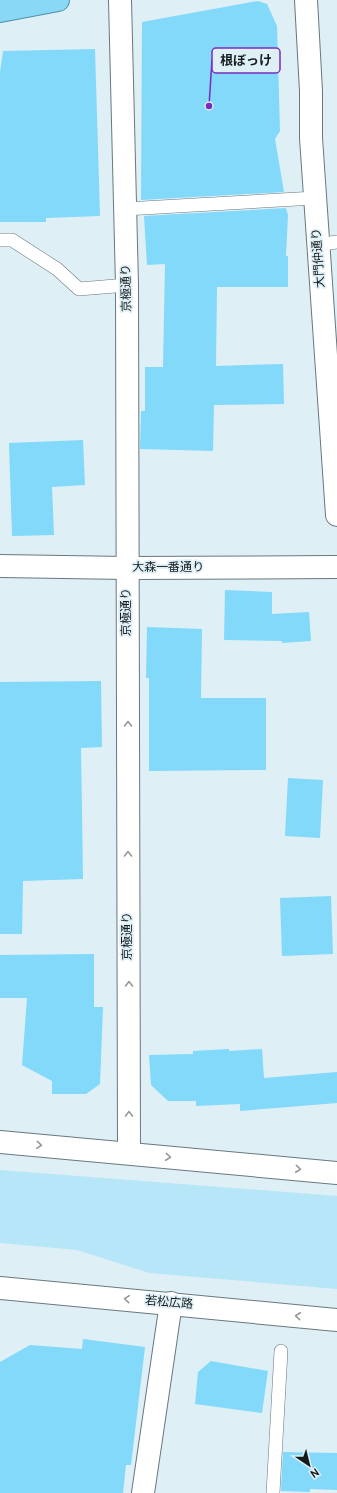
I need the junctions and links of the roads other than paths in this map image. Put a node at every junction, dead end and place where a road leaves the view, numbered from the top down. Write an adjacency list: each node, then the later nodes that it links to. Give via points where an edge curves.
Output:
1 (58, 0): 4 (highway)
2 (120, 0): 6 (street, 京極通り)
3 (306, 0): 5 (street, 大門仲通り)
4 (0, 11)
5 (315, 198): 6 (lane); 8 (street, 大門仲通り)
6 (124, 209): 9 (street, 京極通り)
7 (0, 240): 9 (lane, via 12,240 57,269 79,289)
8 (328, 244): 10 (street, 大門仲通り)
9 (127, 285): 13 (street, 京極通り)
10 (337, 515)
11 (0, 566): 13 (street, 大森一番通り)
12 (337, 567): 13 (street, 大森一番通り)
13 (127, 568): 15 (street, 京極通り, one-way to 13)
14 (0, 1142): 15 (street, one-way to 15)
15 (129, 1153): 16 (street, one-way to 16)
16 (337, 1173)
17 (0, 1288): 18 (street, 若松広路, one-way to 17)
18 (171, 1304): 19 (street, 若松広路, one-way to 18); 21 (street)
19 (337, 1320)
20 (282, 1351): 22 (lane)
21 (143, 1493)
22 (273, 1493)

